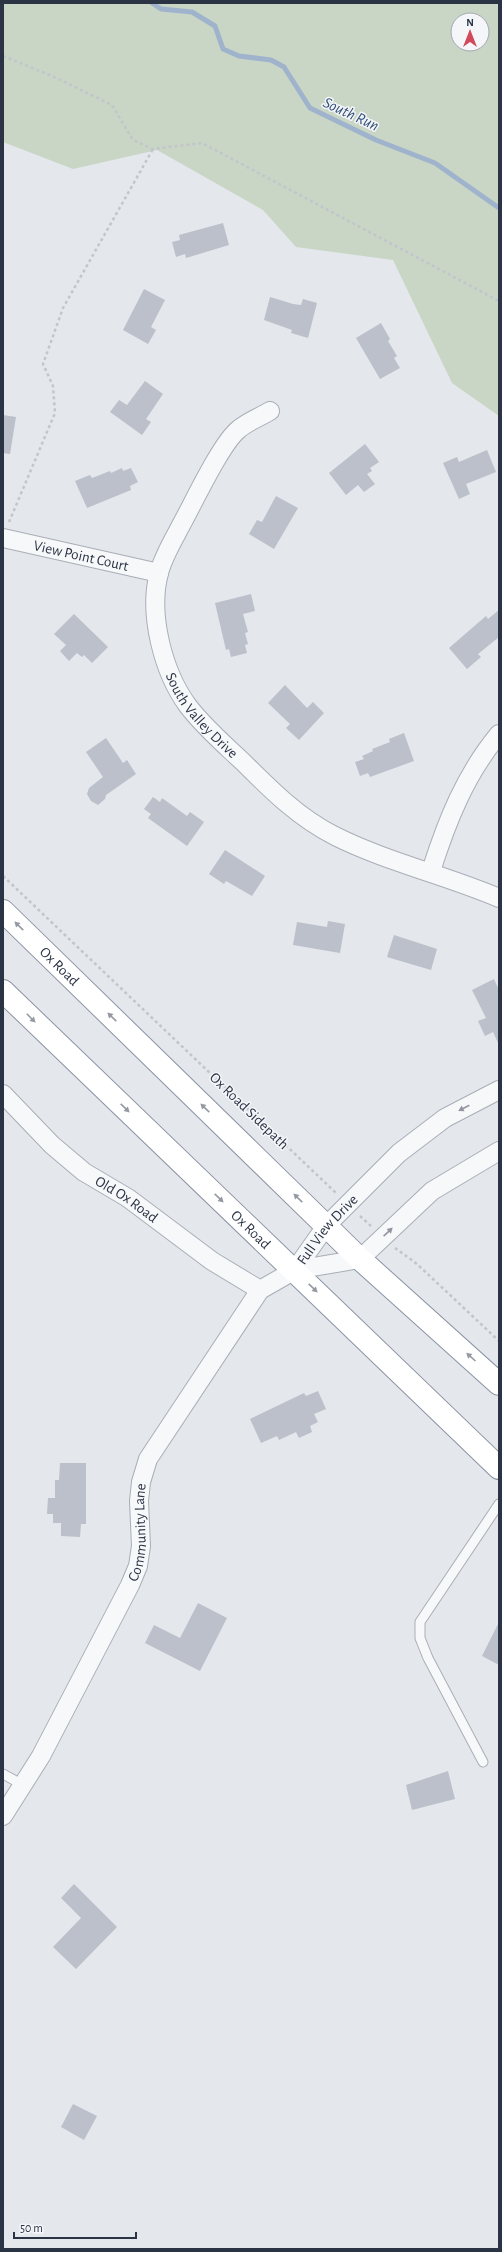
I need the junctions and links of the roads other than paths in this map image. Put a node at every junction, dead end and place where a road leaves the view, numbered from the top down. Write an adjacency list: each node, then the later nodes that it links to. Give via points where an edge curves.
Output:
1 (270, 411): 3 (street, South Valley Drive, via 238,429 226,444 174,538)
2 (3, 538): 3 (street, View Point Court)
3 (159, 573): 5 (street, South Valley Drive, via 156,606 162,653 179,693 202,722 278,797 311,822 358,847)
4 (499, 734): 5 (street, via 461,790)
5 (431, 871): 6 (street, South Valley Drive)
6 (499, 898)
7 (3, 911): 12 (highway, Ox Road, one-way to 7)
8 (3, 991): 14 (highway, Ox Road, one-way to 14)
9 (499, 1090): 12 (street, Full View Drive, one-way to 12, via 445,1118 399,1153)
10 (3, 1094): 15 (street, Old Ox Road, via 52,1145 84,1172 128,1198 212,1261)
11 (499, 1151): 13 (street, one-way to 11, via 432,1191)
12 (326, 1226): 13 (highway, Ox Road); 14 (street, Full View Drive)
13 (360, 1259): 14 (street, Full View Drive); 16 (highway, Ox Road, one-way to 13)
14 (295, 1270): 15 (street, Community Lane); 17 (highway, Ox Road, one-way to 17)
15 (260, 1290): 21 (street, Community Lane, via 148,1459 141,1482 139,1501 142,1533 138,1566 45,1749)
16 (499, 1384)
17 (499, 1468)
18 (499, 1504): 19 (lane, via 420,1622 420,1638 428,1658)
19 (483, 1762)
20 (3, 1774): 21 (lane)
21 (23, 1785): 22 (street, Community Lane)
22 (3, 1816)

